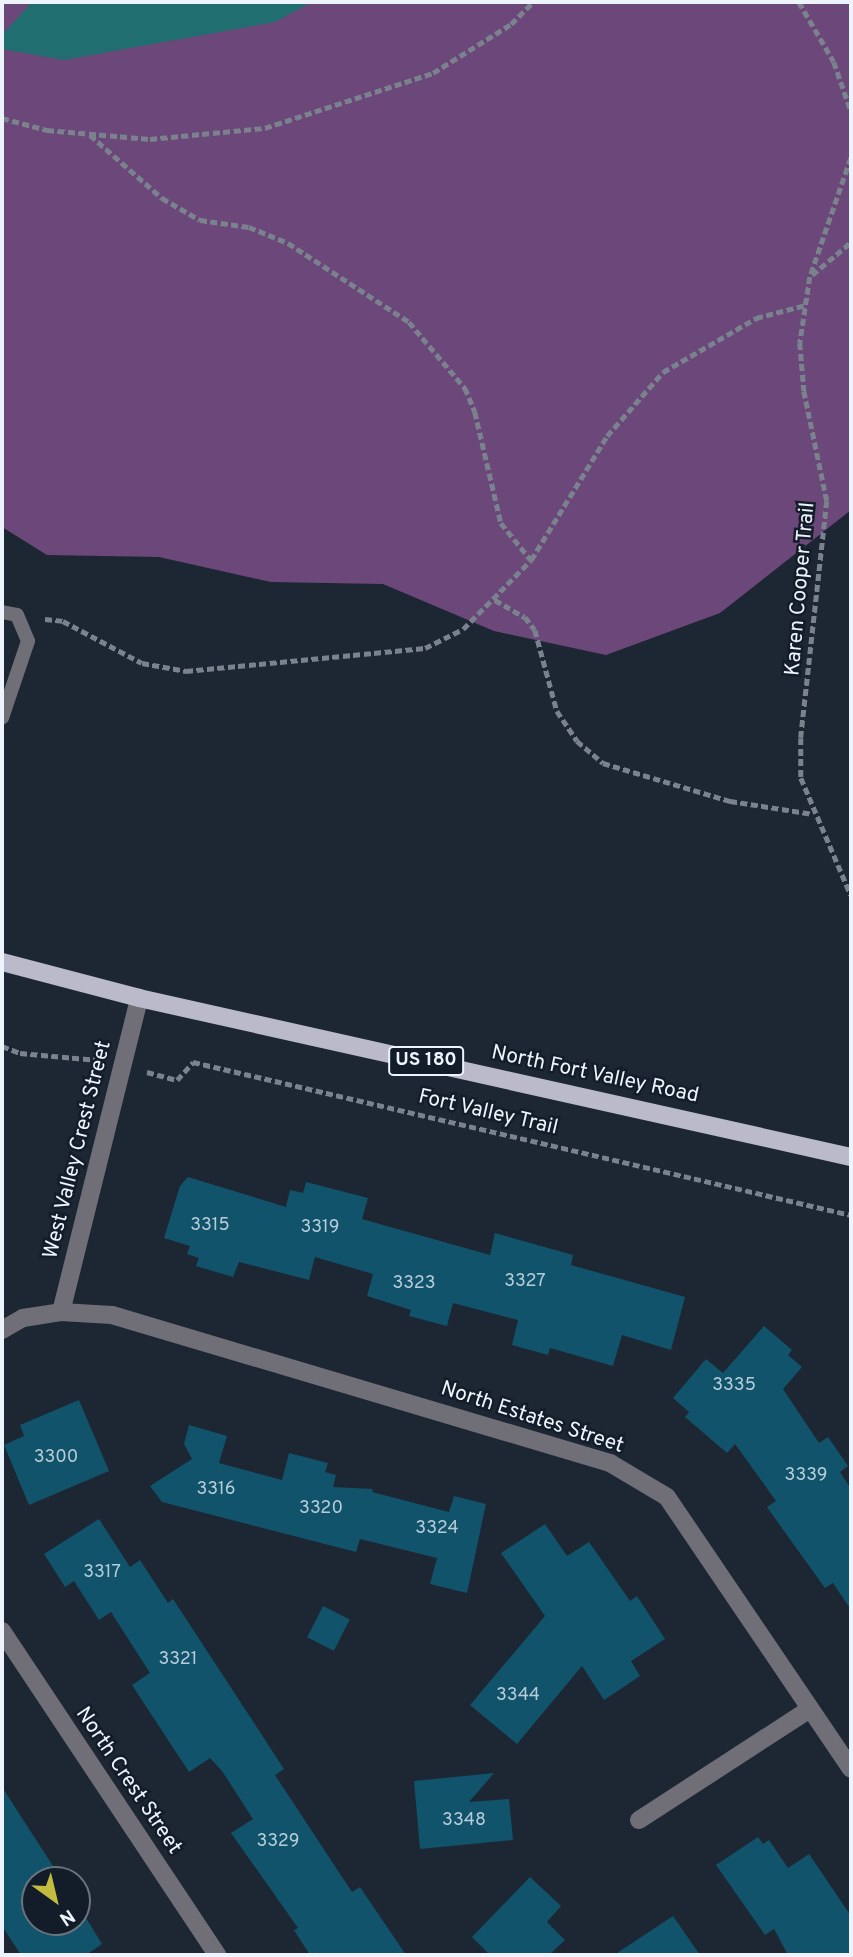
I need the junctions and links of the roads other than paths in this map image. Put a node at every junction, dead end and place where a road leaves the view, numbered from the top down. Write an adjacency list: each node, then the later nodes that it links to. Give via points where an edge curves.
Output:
1 (2, 612): 2 (lane, via 17,615 28,641)
2 (2, 718)
3 (2, 962): 4 (main road, North Fort Valley Road / US 180)
4 (139, 998): 5 (main road, North Fort Valley Road / US 180); 6 (street, West Valley Crest Street)
5 (851, 1157)
6 (61, 1312): 7 (street, via 23,1318); 9 (street, North Estates Street, via 112,1315 610,1463 667,1497)
7 (2, 1330)
8 (2, 1631): 12 (street, North Crest Street)
9 (810, 1709): 10 (street, North Estates Street); 11 (street)
10 (851, 1769)
11 (639, 1820)
12 (217, 1955)

